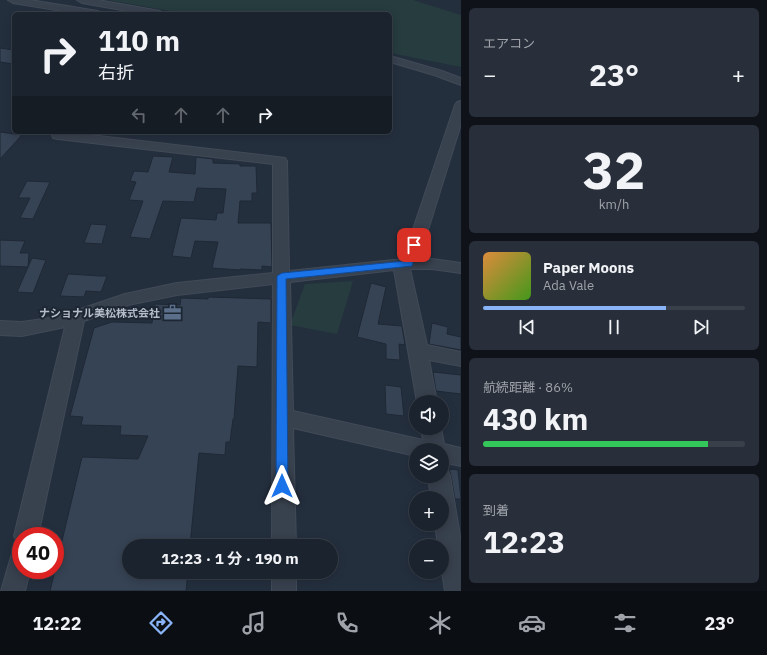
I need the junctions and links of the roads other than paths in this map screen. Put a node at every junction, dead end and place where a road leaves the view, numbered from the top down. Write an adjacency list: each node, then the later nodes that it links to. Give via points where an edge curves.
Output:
1 (13, 0): 3 (street)
2 (80, 0): 4 (street)
3 (86, 12)
4 (149, 12)
5 (392, 60): 7 (street)
6 (392, 69): 7 (street)
7 (461, 82)
8 (461, 105): 10 (street)
9 (58, 135): 12 (street, via 280,161)
10 (405, 264): 11 (street); 12 (street); 15 (street)
11 (461, 268)
12 (282, 276): 13 (street, via 177,288 125,300); 18 (street)
13 (76, 317): 14 (street, via 22,329); 23 (street)
14 (0, 328)
15 (419, 351): 16 (street); 17 (street)
16 (461, 359)
17 (426, 395)
18 (282, 417): 19 (street); 24 (street)
19 (409, 446)
20 (449, 454): 21 (street)
21 (461, 457)
22 (440, 483): 29 (street)
23 (28, 527)
24 (284, 539)
25 (16, 579): 27 (street)
26 (284, 579): 28 (street)
27 (13, 591)
28 (284, 591)
29 (457, 591)

